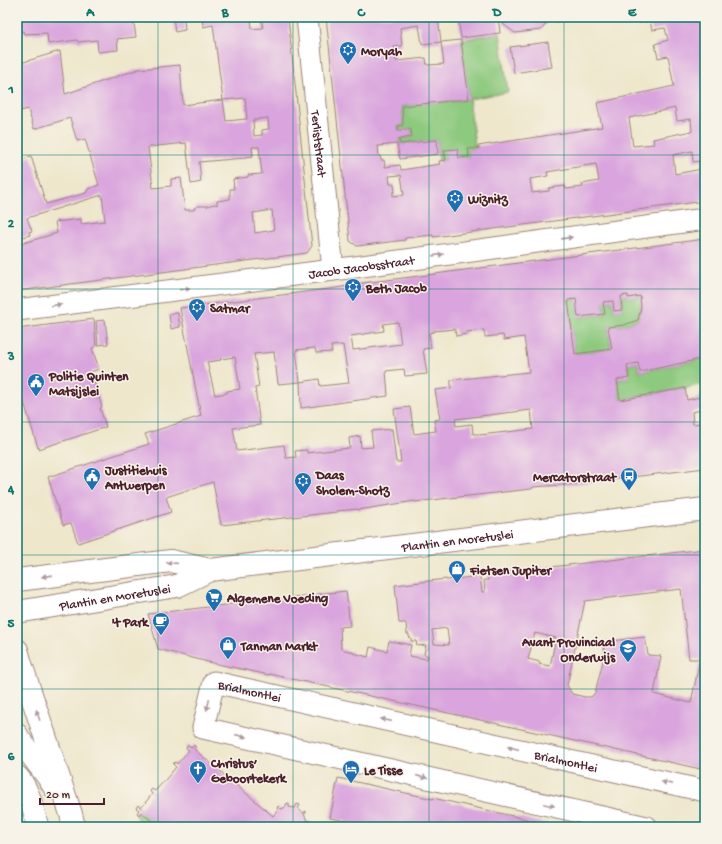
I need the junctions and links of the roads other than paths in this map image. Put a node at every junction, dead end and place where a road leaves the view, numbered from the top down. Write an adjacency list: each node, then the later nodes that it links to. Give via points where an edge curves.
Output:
1 (307, 17): 3 (street, Terliststraat)
2 (705, 219): 3 (street, Jacob Jacobsstraat, one-way to 2)
3 (333, 270): 4 (street, Jacob Jacobsstraat, one-way to 3)
4 (17, 310)
5 (705, 509): 6 (main road, Plantin en Moretuslei)
6 (210, 570): 7 (main road, Plantin en Moretuslei, one-way to 7, via 171,561); 8 (main road, Plantin en Moretuslei, via 177,586)
7 (17, 580)
8 (17, 612)
9 (17, 650): 13 (main road, one-way to 9)
10 (17, 735): 13 (main road, via 48,777)
11 (17, 776): 14 (street, via 27,790)
12 (705, 791): 15 (street, Brialmontlei, one-way to 15, via 214,682 203,728)
13 (72, 820)
14 (38, 827)
15 (647, 827)

